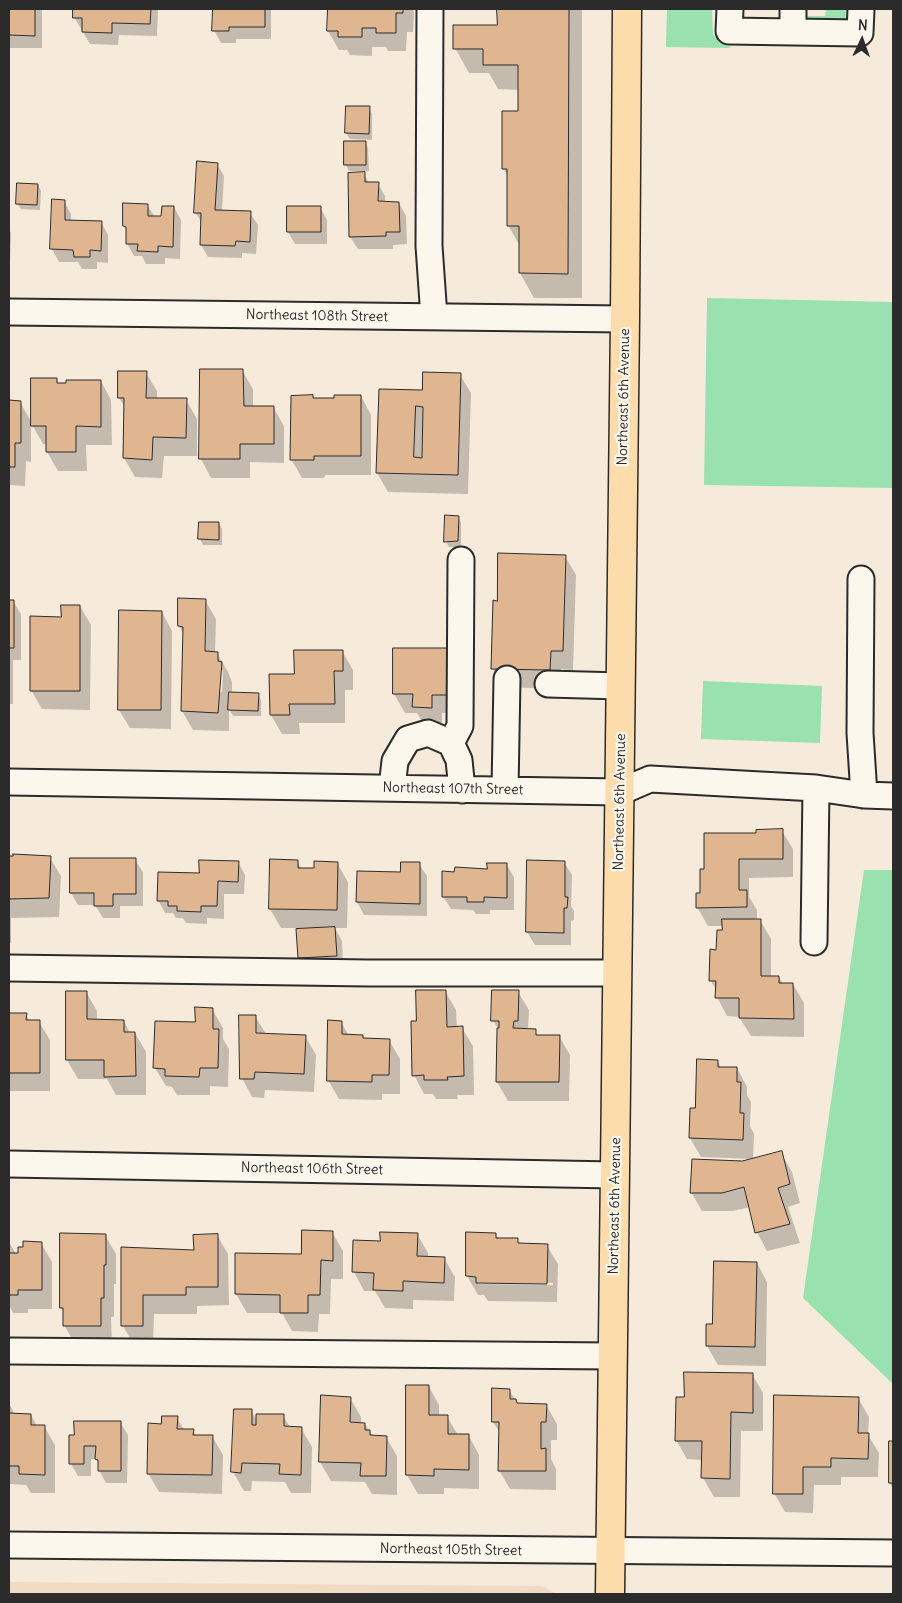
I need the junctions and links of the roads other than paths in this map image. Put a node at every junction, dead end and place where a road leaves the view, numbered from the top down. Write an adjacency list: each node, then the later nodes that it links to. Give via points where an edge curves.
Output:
1 (430, 9): 7 (street, via 429,246)
2 (627, 9): 8 (main road, Northeast 6th Avenue)
3 (730, 9): 5 (street, via 729,31)
4 (861, 9): 5 (street, via 860,33)
5 (793, 21)
6 (9, 312): 7 (street, Northeast 108th Street)
7 (434, 317): 8 (street, Northeast 108th Street)
8 (625, 319): 13 (main road, Northeast 6th Avenue)
9 (461, 560): 14 (street, via 460,726)
10 (861, 579): 21 (street, via 860,733)
11 (507, 678): 19 (street)
12 (548, 684): 13 (street)
13 (621, 686): 20 (main road, Northeast 6th Avenue)
14 (451, 743): 16 (street, via 428,733 408,739 395,761); 18 (street, via 459,760)
15 (9, 782): 16 (street, Northeast 107th Street)
16 (392, 788): 18 (street, Northeast 107th Street)
17 (816, 788): 20 (street, Northeast 107th Street, via 650,778); 21 (street, Northeast 107th Street); 23 (street)
18 (462, 790): 19 (street, Northeast 107th Street)
19 (505, 790): 20 (street, Northeast 107th Street)
20 (620, 792): 25 (main road, Northeast 6th Avenue)
21 (864, 795): 22 (street, Northeast 107th Street)
22 (893, 796)
23 (814, 942)
24 (9, 968): 25 (street)
25 (618, 973): 27 (main road, Northeast 6th Avenue)
26 (9, 1164): 27 (street, Northeast 106th Street)
27 (615, 1175): 29 (main road, Northeast 6th Avenue)
28 (9, 1351): 29 (street)
29 (613, 1356): 31 (main road, Northeast 6th Avenue)
30 (9, 1545): 31 (street, Northeast 105th Street)
31 (611, 1552): 32 (street, Northeast 105th Street); 33 (main road, Northeast 6th Avenue)
32 (893, 1553)
33 (610, 1594)

